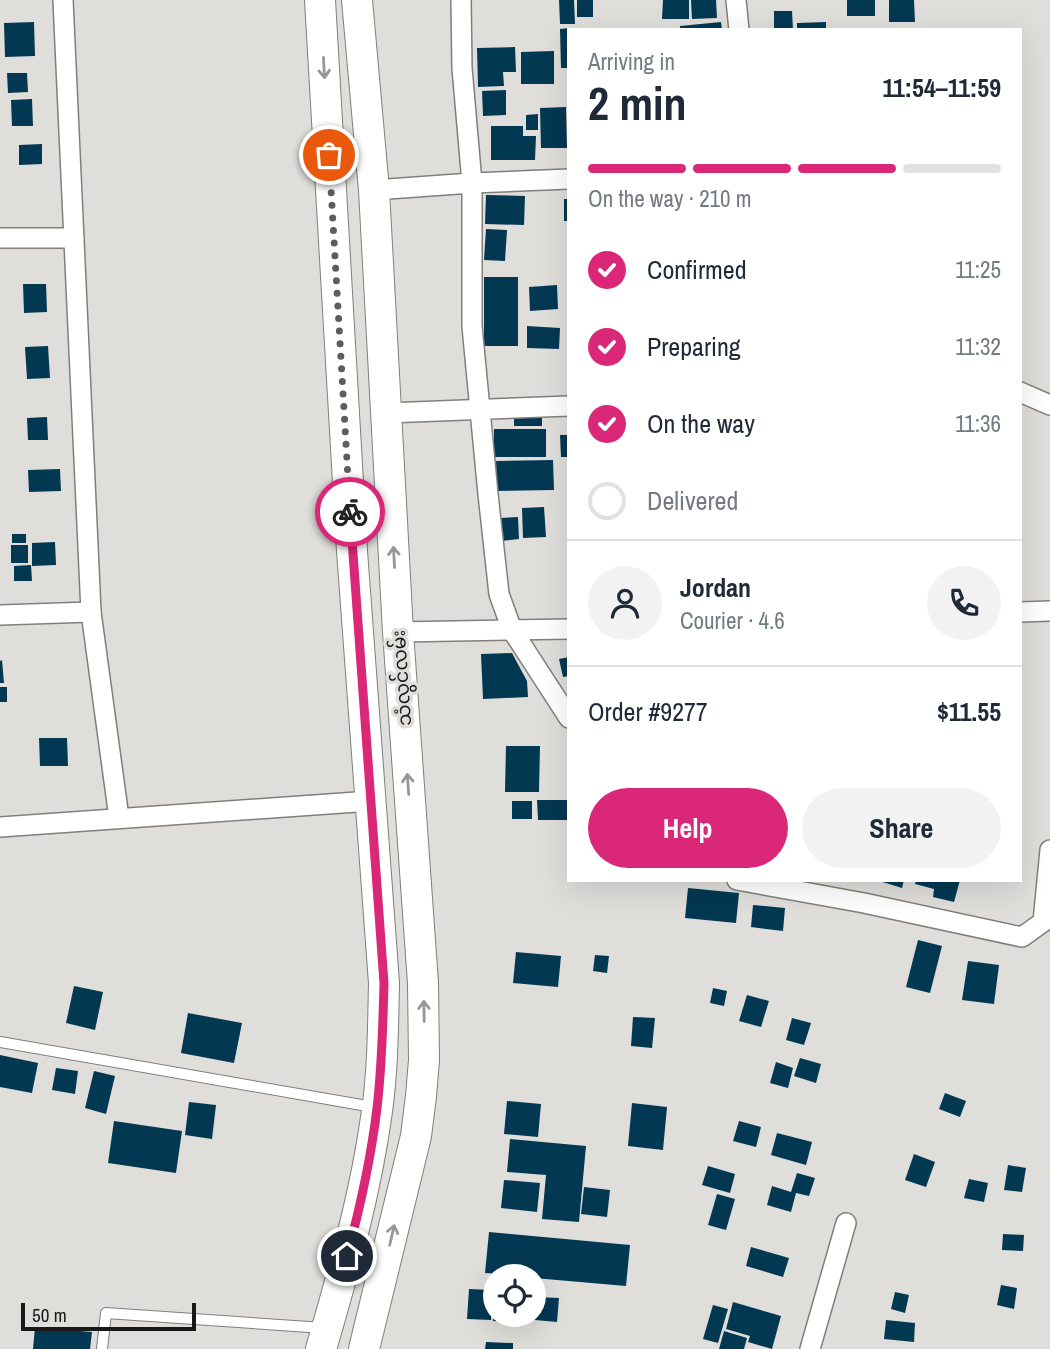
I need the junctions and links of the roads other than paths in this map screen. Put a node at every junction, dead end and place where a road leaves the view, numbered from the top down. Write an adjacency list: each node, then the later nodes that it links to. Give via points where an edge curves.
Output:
1 (63, 0): 10 (street)
2 (320, 0): 25 (main road, သံလွင်လမ်း, one-way to 25)
3 (356, 0): 9 (main road, သံလွင်လမ်း)
4 (461, 0): 8 (street)
5 (736, 0): 6 (street)
6 (739, 28)
7 (567, 179): 8 (street)
8 (471, 183): 9 (street); 15 (street, via 472,326)
9 (374, 190): 16 (main road, သံလွင်လမ်း)
10 (74, 237): 11 (street); 18 (street)
11 (0, 238)
12 (1022, 393): 13 (street)
13 (1050, 405)
14 (567, 406): 15 (street)
15 (479, 410): 16 (street); 22 (street, via 499,594)
16 (386, 413): 23 (main road, သံလွင်လမ်း, one-way to 16)
17 (1050, 611): 19 (street)
18 (91, 612): 20 (street); 26 (street)
19 (1022, 612)
20 (0, 615)
21 (567, 629): 22 (street)
22 (512, 630): 23 (street); 24 (street)
23 (398, 632): 34 (main road, သံလွင်လမ်း, one-way to 23, via 416,1136 424,1060 423,983)
24 (567, 715)
25 (371, 801): 26 (street); 31 (main road, သံလွင်လမ်း, via 384,983)
26 (119, 818): 27 (street)
27 (0, 827)
28 (1050, 850): 29 (street, via 1043,922 1022,937)
29 (748, 882)
30 (0, 1042): 31 (lane)
31 (377, 1108): 33 (main road, သံလွင်လမ်း, via 360,1209)
32 (846, 1223): 36 (street)
33 (324, 1338): 34 (main road); 35 (lane, via 106,1313)
34 (366, 1343)
35 (102, 1349)
36 (810, 1349)

